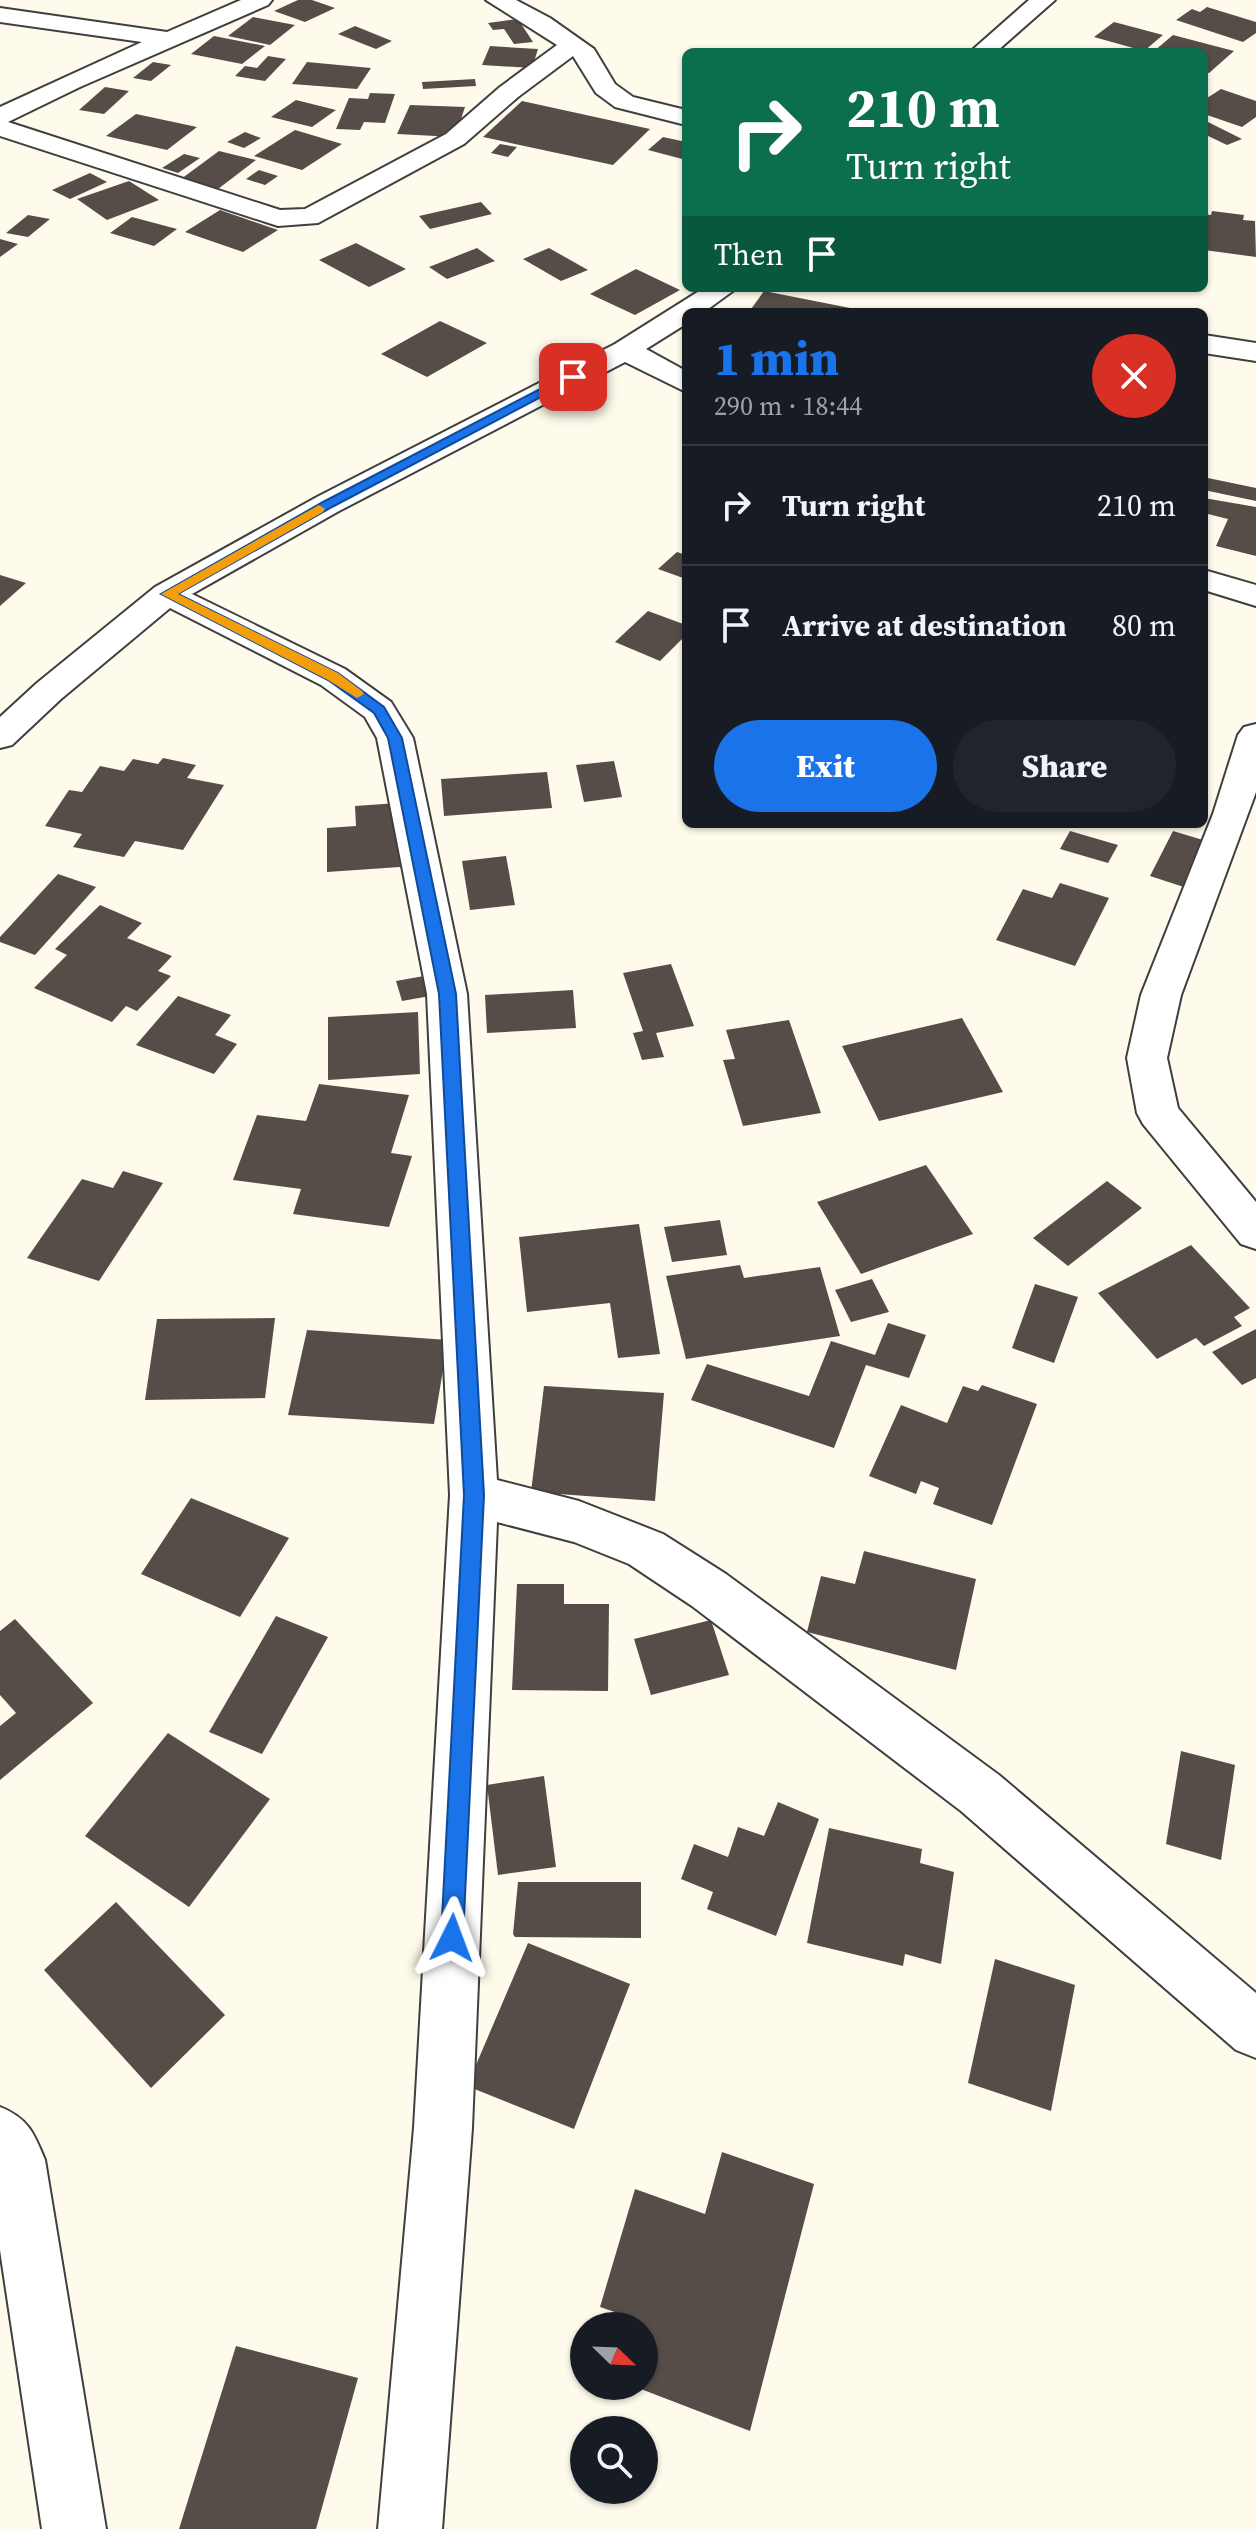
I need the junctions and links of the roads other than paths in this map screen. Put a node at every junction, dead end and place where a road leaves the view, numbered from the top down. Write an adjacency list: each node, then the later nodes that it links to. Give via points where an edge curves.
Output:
1 (260, 0): 5 (street)
2 (498, 0): 6 (street)
3 (1043, 0): 7 (street)
4 (0, 15): 5 (street)
5 (168, 39): 8 (street)
6 (573, 44): 9 (street, via 586,54 605,88 624,102); 10 (street, via 455,139 309,217 278,218)
7 (987, 48)
8 (0, 117)
9 (682, 117)
10 (0, 128)
11 (717, 292): 12 (street)
12 (691, 308)
13 (682, 314): 15 (street)
14 (1208, 344): 16 (street)
15 (625, 350): 17 (street); 19 (street)
16 (1256, 352)
17 (682, 381)
18 (1208, 581): 20 (street)
19 (167, 594): 22 (street); 24 (street, via 333,677 379,710 395,738 447,994)
20 (1256, 596)
21 (1256, 735): 23 (street, via 1161,995 1147,1058 1158,1113)
22 (0, 737)
23 (1256, 1232)
24 (474, 1495): 25 (street, via 579,1522 646,1549 709,1590 980,1793); 28 (street, via 443,2128)
25 (1256, 2030)
26 (0, 2136): 27 (street, via 16,2160)
27 (74, 2529)
28 (410, 2529)

